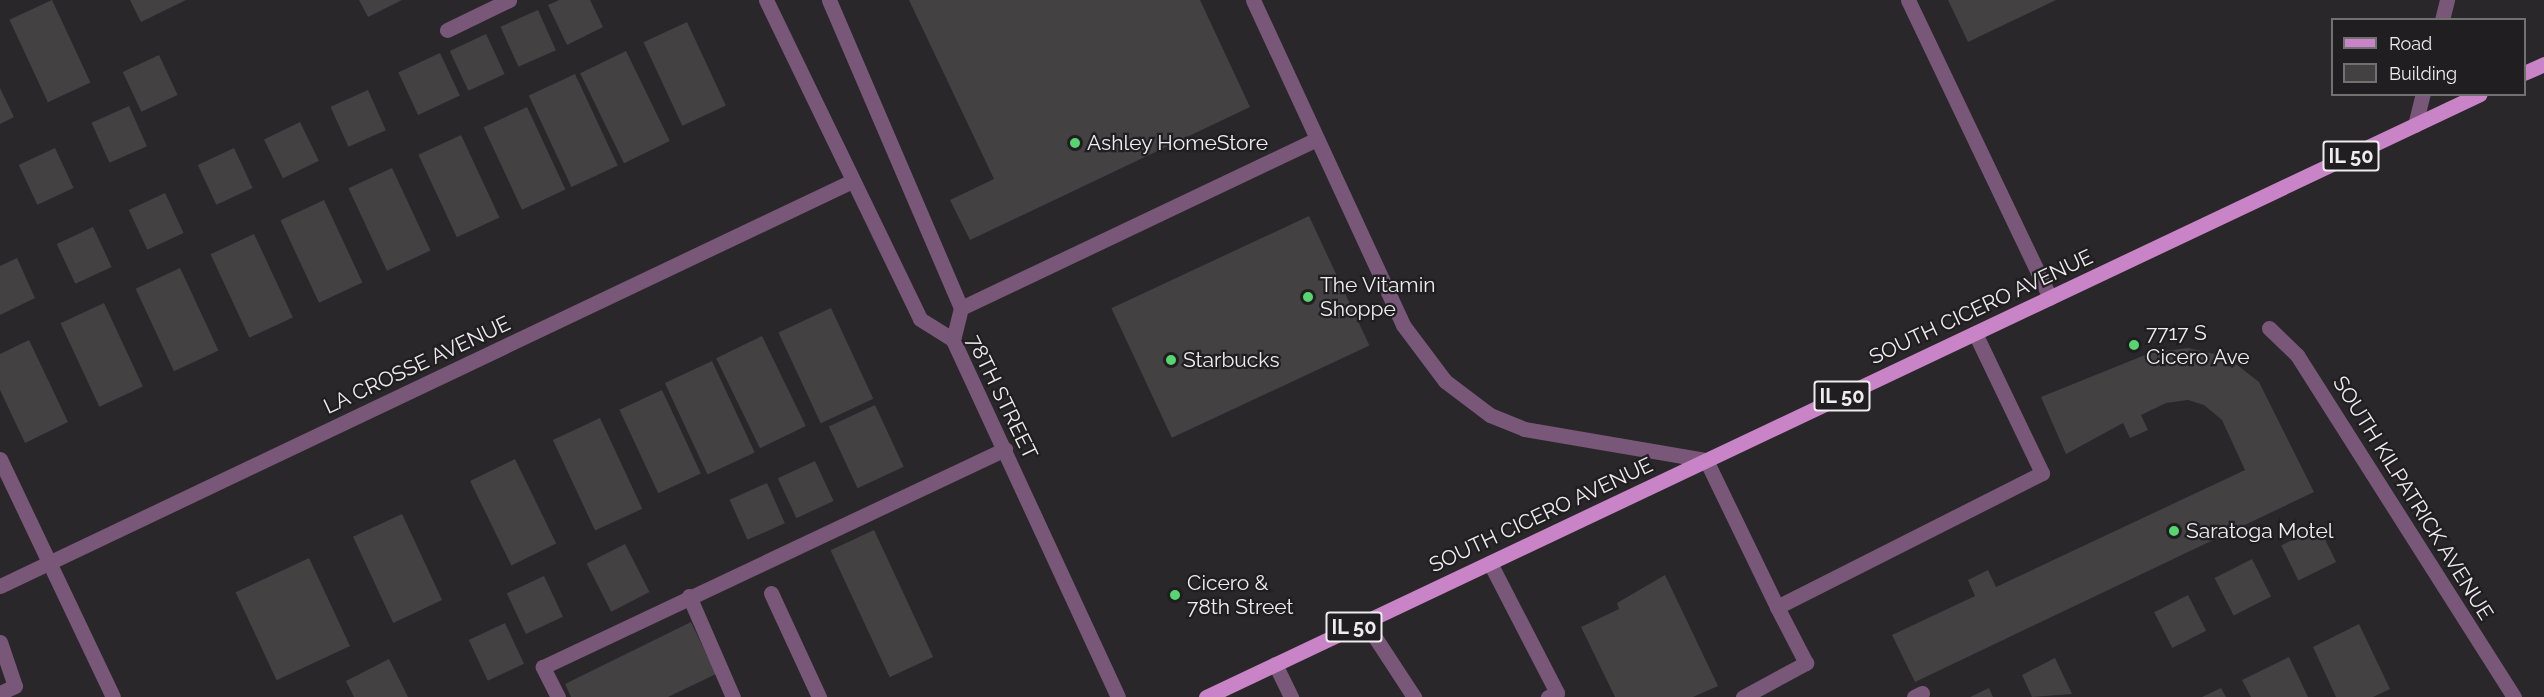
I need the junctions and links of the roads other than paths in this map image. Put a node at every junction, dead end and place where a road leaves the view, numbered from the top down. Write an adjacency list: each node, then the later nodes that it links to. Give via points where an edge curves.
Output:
1 (508, 0): 8 (street)
2 (766, 0): 15 (street, 78TH STREET)
3 (1253, 0): 14 (street)
4 (1908, 0): 16 (street)
5 (2447, 0): 7 (street)
6 (833, 1): 17 (street)
7 (2442, 18)
8 (447, 30)
9 (2544, 64): 10 (main road)
10 (2526, 72)
11 (2422, 96): 13 (street)
12 (2476, 96): 13 (main road, SOUTH CICERO AVENUE / IL 50)
13 (2415, 125): 16 (main road, SOUTH CICERO AVENUE / IL 50)
14 (1317, 139): 17 (street); 23 (street, via 1403,325 1445,381 1490,415 1524,429)
15 (852, 181): 20 (street, 78TH STREET, via 920,319); 24 (street, LA CROSSE AVENUE)
16 (2050, 298): 19 (main road, SOUTH CICERO AVENUE / IL 50)
17 (961, 308): 20 (street)
18 (2269, 328): 44 (street, SOUTH KILPATRICK AVENUE, via 2297,355)
19 (1976, 333): 23 (main road, SOUTH CICERO AVENUE / IL 50); 29 (street, via 2042,473)
20 (953, 340): 21 (street, 78TH STREET)
21 (1005, 449): 28 (street); 38 (street, 78TH STREET)
22 (0, 459): 24 (street)
23 (1706, 460): 25 (main road, SOUTH CICERO AVENUE / IL 50); 29 (street)
24 (49, 562): 26 (street, LA CROSSE AVENUE); 34 (street)
25 (1490, 563): 30 (main road, SOUTH CICERO AVENUE / IL 50); 42 (street, via 1557,693)
26 (0, 586)
27 (771, 593): 37 (street)
28 (689, 596): 35 (street, via 543,668); 36 (street)
29 (1777, 607): 43 (street, via 1806,663)
30 (1365, 622): 32 (main road, SOUTH CICERO AVENUE / IL 50); 41 (street)
31 (0, 642): 33 (street, via 15,686)
32 (1275, 664): 39 (main road, SOUTH CICERO AVENUE / IL 50); 40 (street)
33 (0, 693)
34 (113, 697)
35 (558, 697)
36 (734, 697)
37 (819, 697)
38 (1118, 697)
39 (1206, 697)
40 (1291, 697)
41 (1414, 697)
42 (1548, 697)
43 (1743, 697)
44 (2514, 697)

